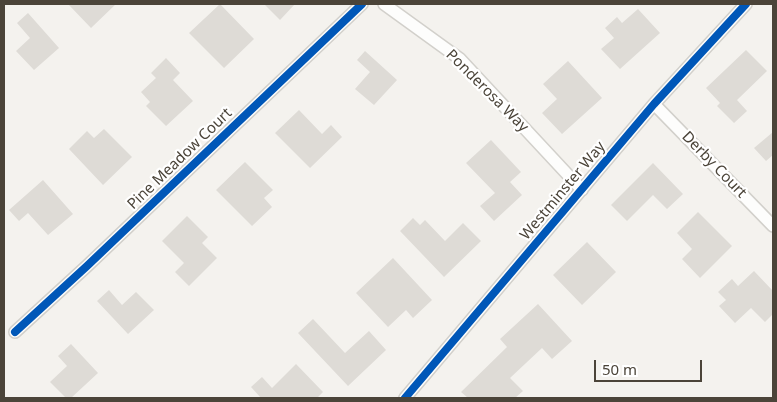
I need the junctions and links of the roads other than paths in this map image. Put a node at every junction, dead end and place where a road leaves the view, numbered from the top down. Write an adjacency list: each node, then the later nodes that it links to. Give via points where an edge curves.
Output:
1 (362, 4): 7 (street, Pine Meadow Court)
2 (384, 4): 5 (street, Ponderosa Way, via 460,59)
3 (746, 4): 4 (street, Westminster Way)
4 (654, 104): 5 (street, Westminster Way); 6 (street, Derby Court)
5 (582, 190): 8 (street, Westminster Way)
6 (773, 226)
7 (15, 332)
8 (405, 398)

